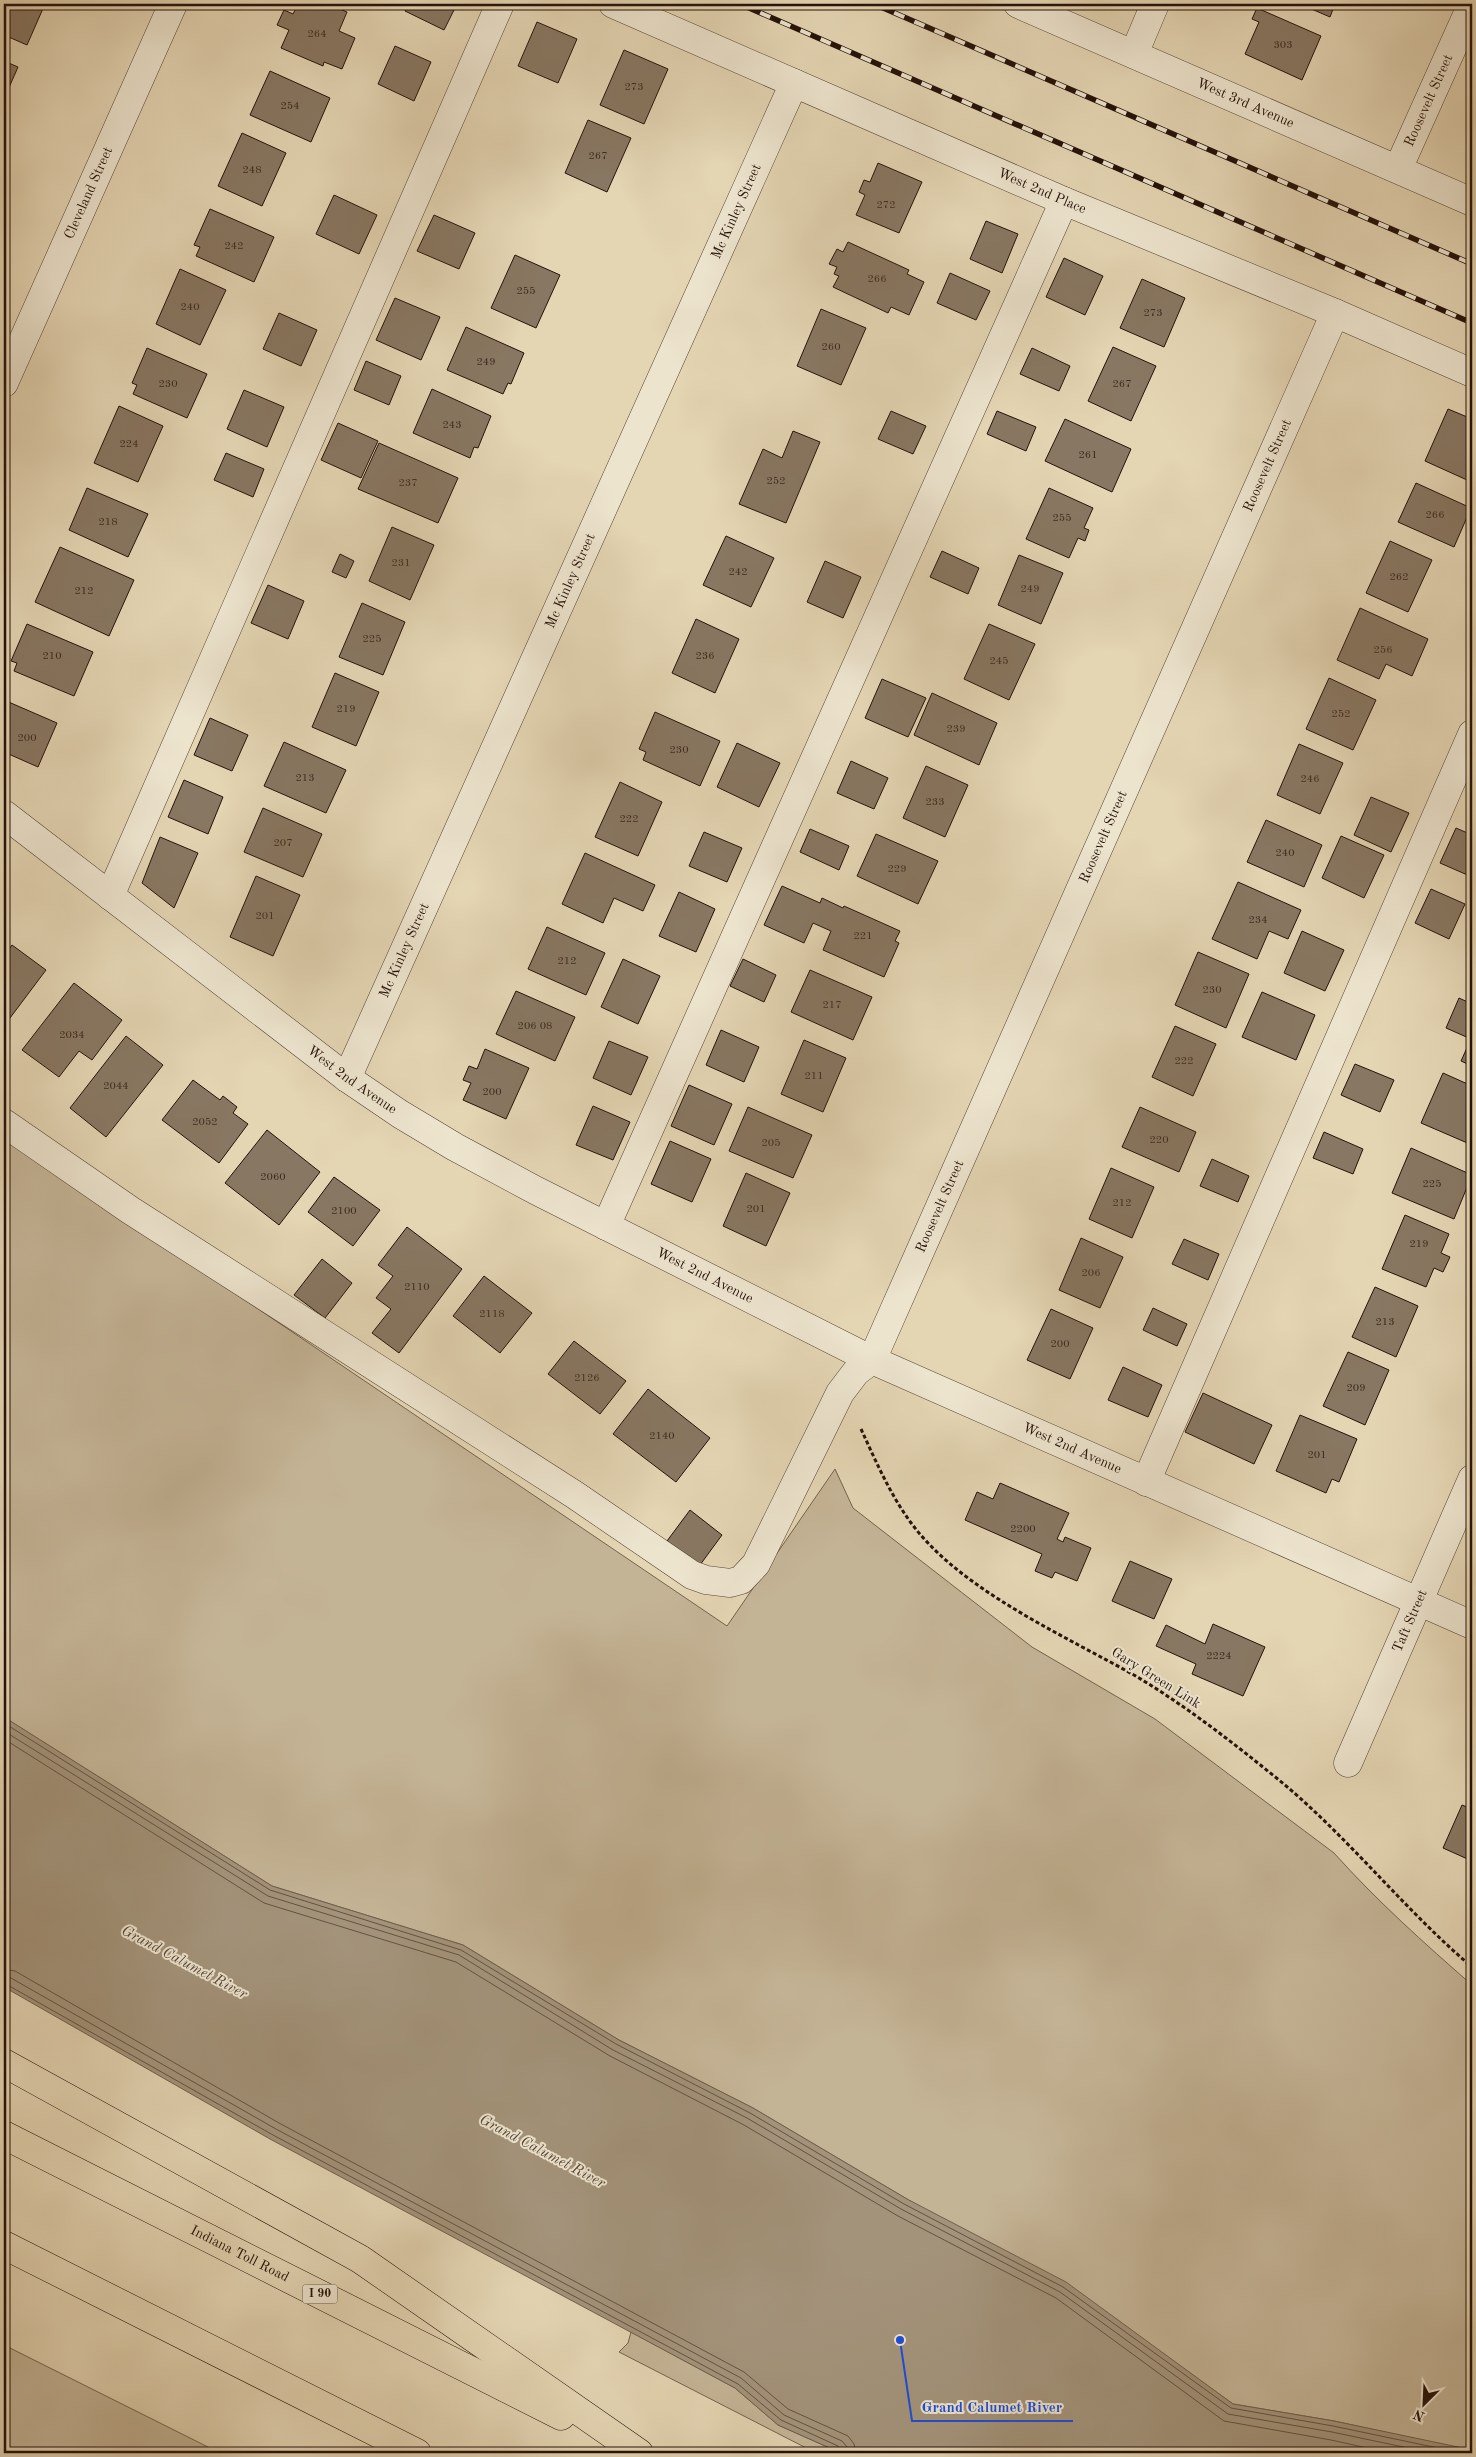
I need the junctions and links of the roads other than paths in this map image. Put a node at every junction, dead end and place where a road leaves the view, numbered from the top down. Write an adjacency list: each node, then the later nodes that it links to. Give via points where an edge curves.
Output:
1 (173, 4): 14 (street, Cleveland Street)
2 (500, 4): 17 (street)
3 (613, 4): 8 (street, West 2nd Place)
4 (1018, 4): 7 (street, West 3rd Avenue)
5 (1155, 4): 7 (street)
6 (1472, 4): 9 (street, Roosevelt Street)
7 (1134, 54): 9 (street, West 3rd Avenue)
8 (794, 83): 10 (street, West 2nd Place); 18 (street, Mc Kinley Street)
9 (1398, 169): 11 (street, West 3rd Avenue)
10 (1064, 201): 12 (street, West 2nd Place); 20 (street)
11 (1472, 202)
12 (1335, 313): 13 (street, West 2nd Place); 21 (street, Roosevelt Street)
13 (1472, 373)
14 (4, 383)
15 (1472, 734): 23 (street)
16 (4, 814): 17 (street, West 2nd Avenue)
17 (110, 896): 18 (street, West 2nd Avenue)
18 (347, 1078): 20 (street, West 2nd Avenue, via 455,1148)
19 (4, 1123): 21 (street, via 130,1210 575,1495 679,1567 706,1580 730,1583 741,1580 756,1564 840,1393 856,1372)
20 (606, 1226): 21 (street, West 2nd Avenue)
21 (872, 1360): 23 (street, West 2nd Avenue)
22 (1472, 1479): 24 (street, Taft Street)
23 (1146, 1482): 24 (street, West 2nd Avenue)
24 (1418, 1601): 25 (street, West 2nd Avenue); 26 (street, Taft Street)
25 (1472, 1625)
26 (1348, 1762)
27 (4, 2062): 31 (highway, via 360,2259)
28 (4, 2135): 31 (highway, Indiana Toll Road / I 90)
29 (4, 2245): 30 (highway)
30 (417, 2453)
31 (637, 2453)

